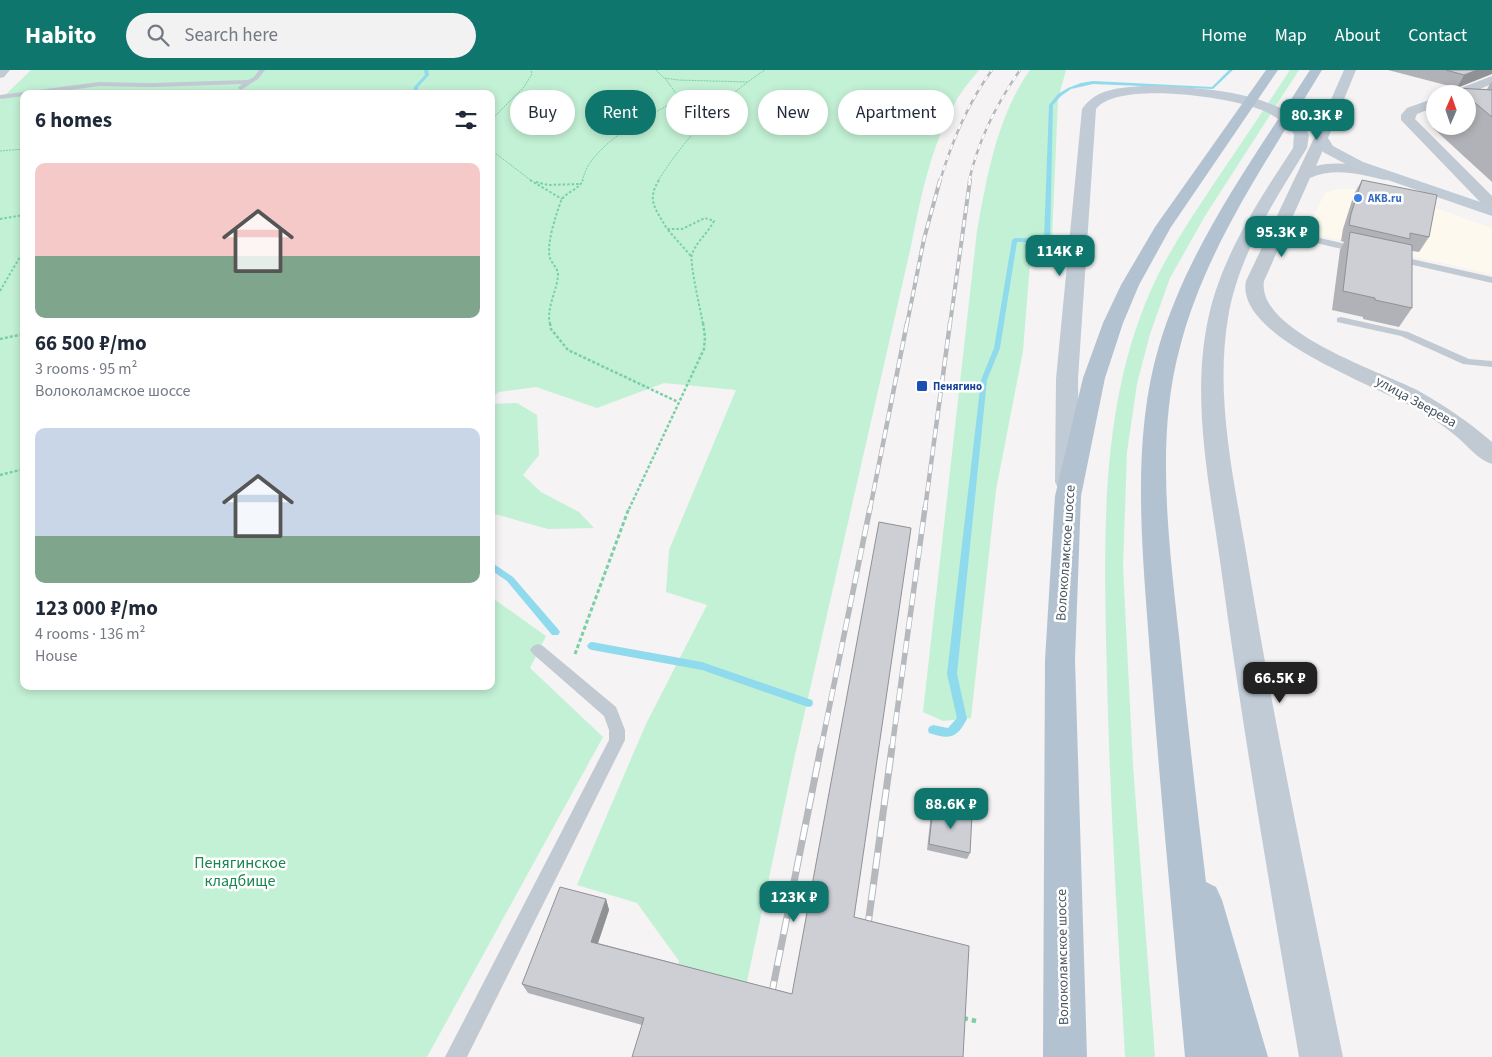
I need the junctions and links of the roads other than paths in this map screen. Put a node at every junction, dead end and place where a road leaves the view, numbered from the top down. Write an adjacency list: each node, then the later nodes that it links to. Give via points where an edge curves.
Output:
1 (4, 70): 6 (main road)
2 (262, 70): 8 (lane)
3 (1272, 70): 28 (main road, Волоколамское шоссе, via 1163,227 1130,285 1094,378)
4 (1316, 70): 17 (main road)
5 (1350, 70): 15 (main road)
6 (0, 74)
7 (1492, 80): 9 (street)
8 (249, 82): 10 (lane); 11 (lane, via 99,84)
9 (1476, 86)
10 (241, 88)
11 (55, 90)
12 (20, 95): 13 (lane)
13 (0, 97)
14 (1426, 106): 20 (street, via 1412,111 1408,120 1487,200)
15 (1331, 115): 16 (main road); 17 (main road)
16 (1321, 138): 18 (street, улица Зверева); 19 (main road, via 1328,149 1339,156)
17 (1267, 151): 30 (main road, via 1225,218 1192,284 1171,340 1160,391 1154,458 1157,560)
18 (1304, 174): 19 (street, via 1331,168); 21 (street, улица Зверева)
19 (1385, 175): 20 (main road)
20 (1490, 210)
21 (1276, 230): 22 (lane); 27 (street, улица Зверева, via 1254,281 1254,294 1263,312 1302,343 1409,395 1461,427)
22 (1366, 251)
23 (1385, 256): 24 (lane)
24 (1492, 280)
25 (1340, 320): 26 (lane, via 1404,334 1466,362)
26 (1492, 364)
27 (1492, 456)
28 (1068, 496): 32 (main road, Волоколамское шоссе, via 1060,670); 35 (main road, via 1067,379 1089,109 1097,99 1128,90 1171,89 1226,96 1273,111 1300,132 1302,140 1264,204 1234,265 1218,317 1213,354 1215,422 1271,794)
29 (538, 650): 31 (lane, via 610,712 617,740)
30 (1180, 809): 33 (main road); 34 (main road)
31 (456, 1057)
32 (1065, 1057)
33 (1207, 1057)
34 (1246, 1057)
35 (1321, 1057)

